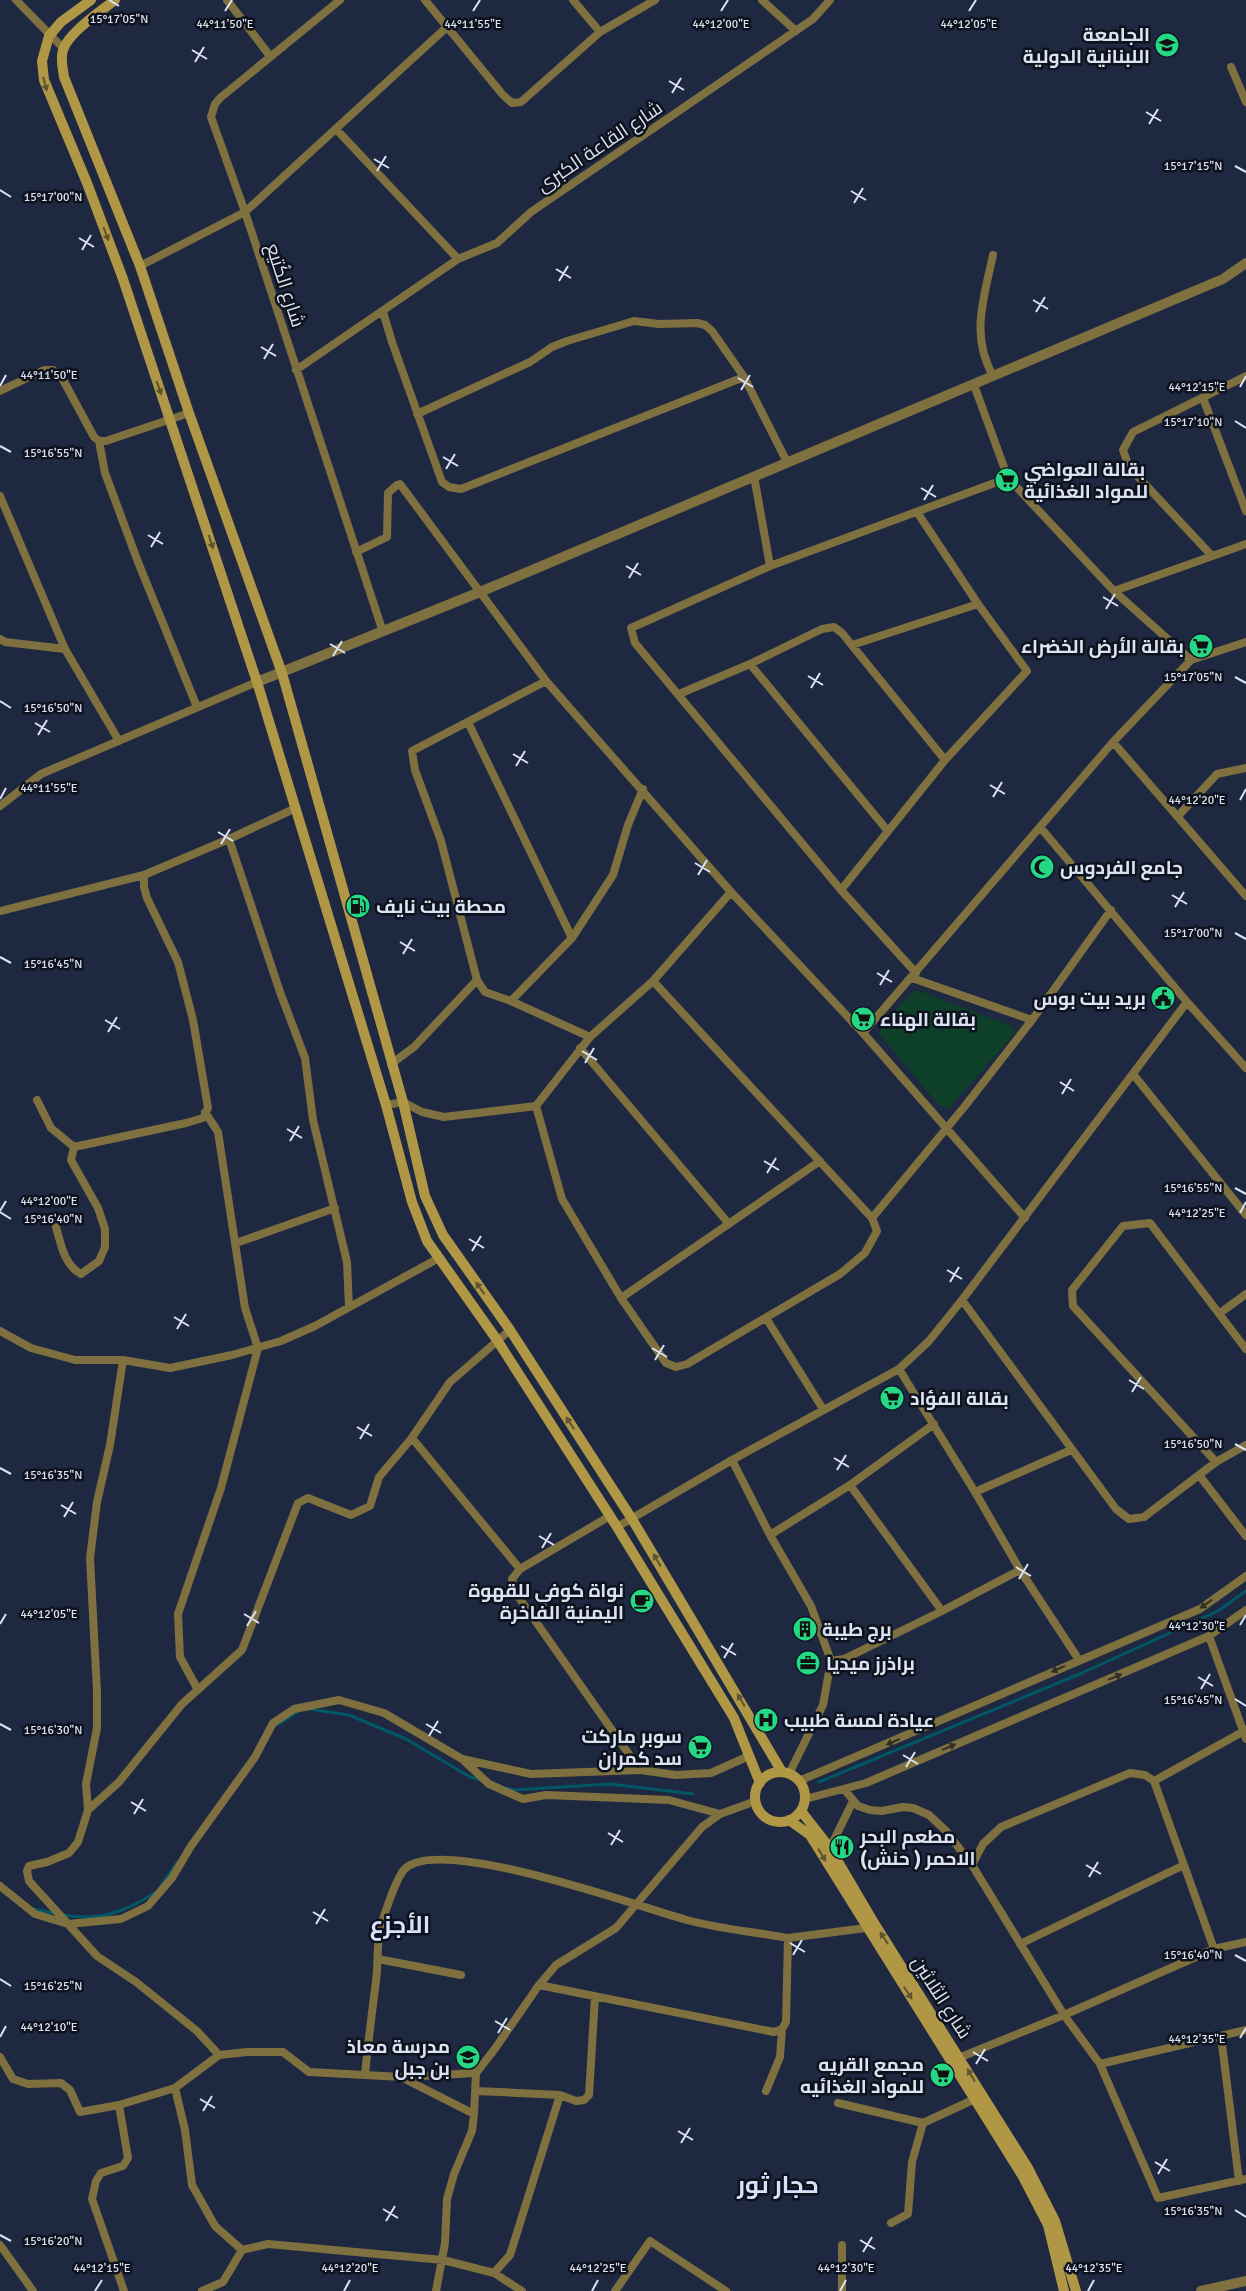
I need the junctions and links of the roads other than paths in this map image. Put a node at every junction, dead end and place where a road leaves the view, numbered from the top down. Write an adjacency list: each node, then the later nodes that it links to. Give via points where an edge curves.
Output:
1 (16, 0): 14 (street)
2 (91, 0): 14 (main road, via 61,22)
3 (115, 0): 15 (main road)
4 (227, 0): 16 (street)
5 (340, 0): 16 (street, شارع الكُتيع)
6 (425, 0): 11 (street)
7 (573, 0): 13 (street)
8 (655, 0): 13 (street)
9 (762, 0): 12 (street)
10 (830, 0): 12 (street, شارع القاعة الكبرى, via 813,19)
11 (448, 26): 13 (street, via 512,103 521,102); 19 (street)
12 (796, 31): 22 (street, شارع القاعة الكبرى, via 532,212 497,243)
13 (600, 32)
14 (49, 36): 15 (street); 35 (main road, one-way to 35, via 42,61 44,80 122,279)
15 (63, 48): 24 (main road, via 64,78)
16 (270, 56): 20 (street, شارع الكُتيع, via 220,98 212,110 213,123)
17 (1231, 67): 18 (street)
18 (1246, 102)
19 (336, 129): 20 (street); 22 (street)
20 (245, 212): 24 (street); 26 (street, شارع الكُتيع)
21 (993, 255): 27 (street, via 979,337 984,361)
22 (458, 259): 25 (street, شارع القاعة الكبرى)
23 (1246, 264): 27 (street, via 1223,278)
24 (140, 266): 33 (main road)
25 (383, 312): 26 (street, شارع القاعة الكبرى); 34 (street)
26 (296, 370): 44 (street, شارع الكُتيع)
27 (993, 376): 30 (street)
28 (1246, 376): 32 (street)
29 (744, 377): 34 (street, via 712,331 705,326 686,322 659,324 634,321 552,347 530,362); 34 (street, via 461,489 442,482); 37 (street)
30 (974, 385): 37 (street); 39 (street)
31 (0, 391): 36 (street, via 44,370 53,370 61,376)
32 (1203, 398): 41 (street); 45 (street, via 1133,432 1123,450 1129,468)
33 (190, 413): 35 (street); 57 (main road)
34 (417, 414)
35 (170, 419): 36 (street); 59 (main road, one-way to 59)
36 (99, 441): 61 (street, via 105,472 138,562)
37 (787, 462): 38 (street)
38 (754, 476): 46 (street); 48 (street)
39 (1008, 478): 42 (street); 47 (street)
40 (0, 496): 54 (street)
41 (1246, 511)
42 (917, 512): 46 (street); 49 (street)
43 (1246, 544): 45 (street)
44 (356, 552): 48 (street, via 387,537 388,493 400,484); 50 (street, شارع الكُتيع)
45 (1212, 556): 47 (street)
46 (770, 566): 60 (street, via 631,628 635,643)
47 (1114, 591): 55 (street)
48 (480, 592): 50 (street); 58 (street)
49 (978, 604): 53 (street); 65 (street, via 1027,670)
50 (383, 632): 57 (street)
51 (0, 639): 54 (street)
52 (1246, 642): 55 (street)
53 (852, 645): 56 (street, via 834,627 822,629); 65 (street)
54 (65, 649): 63 (street)
55 (1191, 660): 64 (street)
56 (750, 664): 60 (street); 72 (street)
57 (282, 673): 59 (street); 90 (main road)
58 (546, 681): 62 (street); 67 (street)
59 (257, 682): 61 (street); 69 (main road)
60 (679, 694): 75 (street)
61 (197, 707): 63 (street)
62 (468, 722): 80 (street); 82 (street, via 412,751 415,770 441,841)
63 (118, 741): 68 (street, via 41,774)
64 (1114, 742): 70 (street); 71 (street)
65 (945, 760): 72 (street)
66 (1246, 768): 70 (street, via 1217,774)
67 (643, 789): 76 (street); 80 (street, via 613,875)
68 (0, 806)
69 (296, 808): 73 (street); 95 (main road)
70 (1178, 816): 77 (street)
71 (1040, 827): 78 (street); 81 (street)
72 (887, 830): 75 (street)
73 (229, 839): 74 (street); 101 (street, via 305,1058 313,1120)
74 (144, 875): 79 (street); 97 (street, via 147,898 181,972 208,1108)
75 (841, 890): 81 (street)
76 (731, 892): 83 (street); 87 (street)
77 (1246, 896)
78 (1110, 910): 85 (street); 86 (street)
79 (0, 911)
80 (572, 938): 84 (street)
81 (914, 975): 86 (street); 87 (street)
82 (477, 980): 84 (street, via 485,992); 90 (street, via 414,1047)
83 (653, 981): 88 (street); 100 (street)
84 (511, 1001): 88 (street)
85 (1188, 1002): 91 (street); 92 (street)
86 (1032, 1020): 98 (street)
87 (863, 1033): 98 (street)
88 (590, 1037): 89 (street)
89 (580, 1048): 96 (street); 105 (street)
90 (392, 1064): 94 (main road)
91 (1246, 1068)
92 (1133, 1074): 102 (street); 104 (street)
93 (37, 1100): 99 (street, via 50,1128)
94 (403, 1102): 95 (street); 96 (street, via 422,1112 444,1117); 115 (main road, one-way to 94, via 444,1235 425,1196)
95 (386, 1105): 108 (main road, via 412,1202 427,1241)
96 (536, 1106): 110 (street, via 562,1199)
97 (206, 1112): 99 (street, via 203,1118 186,1123); 107 (street, via 218,1132)
98 (946, 1128): 103 (street); 104 (street)
99 (74, 1147): 106 (street, via 71,1160 98,1208 105,1229 105,1247 99,1261 81,1274 73,1269 63,1252)
100 (820, 1161): 103 (street); 105 (street)
101 (335, 1208): 107 (street); 112 (street, via 347,1262)
102 (1246, 1215)
103 (872, 1218): 114 (street, via 876,1231 865,1253 840,1274)
104 (1024, 1218): 111 (street)
105 (729, 1224): 110 (street)
106 (56, 1227)
107 (236, 1243): 118 (street, via 245,1308)
108 (439, 1258): 112 (street); 117 (main road)
109 (1246, 1294): 113 (street)
110 (621, 1298): 114 (street, via 666,1363 676,1367 687,1364)
111 (962, 1300): 121 (street, via 929,1341); 126 (street)
112 (349, 1307): 118 (street, via 281,1341)
113 (1220, 1313): 119 (street); 128 (street, via 1150,1223 1123,1226 1072,1290 1073,1306)
114 (766, 1318): 122 (street)
115 (510, 1330): 117 (street); 133 (main road, one-way to 115)
116 (0, 1331): 120 (street, via 31,1348 75,1360)
117 (497, 1340): 124 (street, via 450,1382); 132 (main road)
118 (258, 1348): 120 (street, via 170,1368); 145 (street, via 221,1488 178,1614 180,1657)
119 (1246, 1349)
120 (123, 1360): 158 (street, via 90,1558 98,1691 97,1728 86,1784)
121 (899, 1369): 122 (street); 123 (street)
122 (823, 1409): 127 (street)
123 (934, 1424): 130 (street); 131 (street)
124 (412, 1438): 137 (street); 145 (street, via 379,1477 370,1506 351,1515 308,1498 298,1503 242,1650)
125 (1246, 1445): 128 (street)
126 (1071, 1450): 129 (street, via 1116,1509 1129,1518 1144,1517); 131 (street)
127 (732, 1460): 133 (street); 135 (street)
128 (1216, 1462): 129 (street)
129 (1199, 1475): 136 (street)
130 (850, 1485): 135 (street); 141 (street)
131 (975, 1492): 138 (street)
132 (610, 1516): 134 (main road); 137 (street)
133 (632, 1518): 134 (street); 150 (main road, one-way to 133)
134 (616, 1527): 147 (main road, via 734,1718)
135 (770, 1536): 143 (street, via 811,1606)
136 (1246, 1536)
137 (520, 1569): 149 (street, via 512,1579 515,1592)
138 (1020, 1570): 141 (street); 144 (street)
139 (1246, 1576): 144 (street, one-way to 144, via 1200,1609)
140 (1246, 1610): 142 (street)
141 (942, 1611): 143 (street, via 844,1659)
142 (1209, 1636): 146 (street); 154 (street, one-way to 142, via 866,1783)
143 (831, 1660): 150 (street, via 823,1705)
144 (1079, 1660): 151 (street, one-way to 151)
145 (198, 1690): 158 (street, via 182,1704 119,1782)
146 (1245, 1733): 152 (street)
147 (749, 1756): 149 (street, via 711,1773 676,1775); 153 (main road)
148 (462, 1759): 149 (street, via 531,1774); 160 (street, via 489,1784 523,1799 546,1795 669,1800); 167 (street, via 384,1713 339,1700 294,1709 273,1723 255,1757 172,1878 148,1906 121,1919)
149 (640, 1770)
150 (785, 1773): 151 (main road); 153 (main road, via 770,1774)
151 (799, 1781): 155 (main road)
152 (1154, 1781): 163 (street, via 1145,1775 1130,1773 1001,1827 983,1844); 164 (street)
153 (760, 1783): 157 (main road, via 756,1789)
154 (844, 1789): 155 (street); 156 (street)
155 (805, 1799): 159 (main road)
156 (852, 1801): 162 (street); 163 (street, via 875,1811 903,1806 923,1812 935,1819)
157 (756, 1802): 160 (street); 161 (main road, via 766,1818 778,1822)
158 (88, 1810): 167 (street, via 78,1842 69,1853 29,1866 27,1871 29,1881)
159 (801, 1812): 161 (main road); 162 (main road, شارع الثلاثين)
160 (720, 1814): 166 (street, via 702,1827)
161 (789, 1820): 168 (main road, شارع الثلاثين, one-way to 168, via 810,1835)
162 (830, 1848): 183 (main road, شارع الثلاثين, one-way to 162)
163 (972, 1865): 171 (street)
164 (1184, 1865): 171 (street); 172 (street)
165 (0, 1886): 167 (street, via 35,1914)
166 (636, 1906): 169 (street, via 690,1921); 173 (street, via 600,1893 504,1868 444,1859 420,1861 403,1870 396,1884 379,1935); 175 (street, via 616,1928 556,1965)
167 (68, 1924): 181 (street, via 97,1956 136,1982 197,2031)
168 (866, 1928): 169 (street); 183 (main road, شارع الثلاثين, one-way to 183)
169 (788, 1938): 178 (street, via 788,1996 786,2022)
170 (1246, 1942): 172 (street)
171 (1020, 1944): 177 (street)
172 (1214, 1950): 177 (street)
173 (378, 1959): 174 (street); 186 (street)
174 (461, 1975)
175 (539, 1985): 176 (street); 185 (street)
176 (595, 1996): 178 (street, via 774,2032); 191 (street, via 589,2095 576,2101)
177 (1064, 2015): 183 (street); 184 (street)
178 (782, 2029): 190 (street, via 780,2057)
179 (1246, 2030): 180 (street)
180 (1221, 2036): 184 (street); 197 (street)
181 (219, 2055): 186 (street, via 283,2052 309,2072); 188 (street)
182 (0, 2057): 194 (street, via 13,2079 28,2084 61,2083 70,2090 80,2112)
183 (956, 2059): 192 (main road, شارع الثلاثين); 215 (main road, شارع الثلاثين, one-way to 183, via 1055,2221 1028,2168)
184 (1100, 2064): 197 (street, via 1158,2198)
185 (476, 2073): 187 (street); 189 (street)
186 (365, 2075): 187 (street)
187 (402, 2077): 195 (street)
188 (175, 2088): 194 (street); 201 (street, via 185,2130 192,2185 214,2226)
189 (476, 2091): 191 (street); 195 (street)
190 (766, 2091)
191 (560, 2094): 203 (street, via 510,2255)
192 (976, 2099): 196 (street); 214 (main road, شارع الثلاثين, via 1048,2225)
193 (838, 2103): 196 (street)
194 (119, 2106): 207 (street, via 128,2158 123,2166 101,2173 92,2199)
195 (474, 2114): 202 (street, via 472,2131 447,2199)
196 (924, 2122): 198 (street, via 912,2162 908,2214)
197 (1242, 2180)
198 (892, 2223)
199 (0, 2245): 206 (street)
200 (842, 2245): 213 (street)
201 (242, 2250): 202 (street, via 268,2244); 205 (street, via 224,2282)
202 (443, 2260): 203 (street); 209 (street)
203 (494, 2273): 210 (street)
204 (1246, 2282): 216 (street)
205 (211, 2289): 208 (street)
206 (33, 2291)
207 (124, 2291)
208 (202, 2291)
209 (436, 2291)
210 (522, 2291)
211 (615, 2291): 212 (street, via 650,2241)
212 (726, 2291)
213 (842, 2291)
214 (1064, 2291)
215 (1076, 2291)
216 (1201, 2291)

